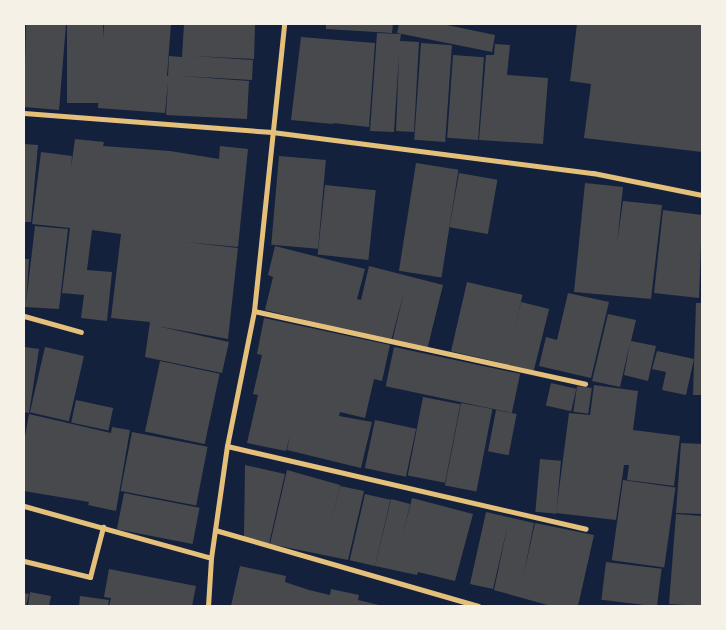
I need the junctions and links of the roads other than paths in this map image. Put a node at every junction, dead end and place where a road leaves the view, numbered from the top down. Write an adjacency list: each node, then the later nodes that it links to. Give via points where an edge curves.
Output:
1 (284, 24): 3 (street)
2 (24, 113): 3 (street)
3 (272, 132): 4 (street, via 593,173); 5 (street)
4 (702, 196)
5 (254, 311): 8 (street); 9 (street)
6 (24, 316): 7 (street)
7 (81, 332)
8 (585, 384)
9 (227, 446): 12 (street); 13 (street)
10 (24, 506): 11 (street)
11 (103, 527): 14 (street); 15 (street, via 90,577)
12 (586, 529)
13 (215, 530): 14 (street); 17 (street)
14 (211, 558): 16 (street)
15 (24, 562)
16 (208, 606)
17 (478, 606)

